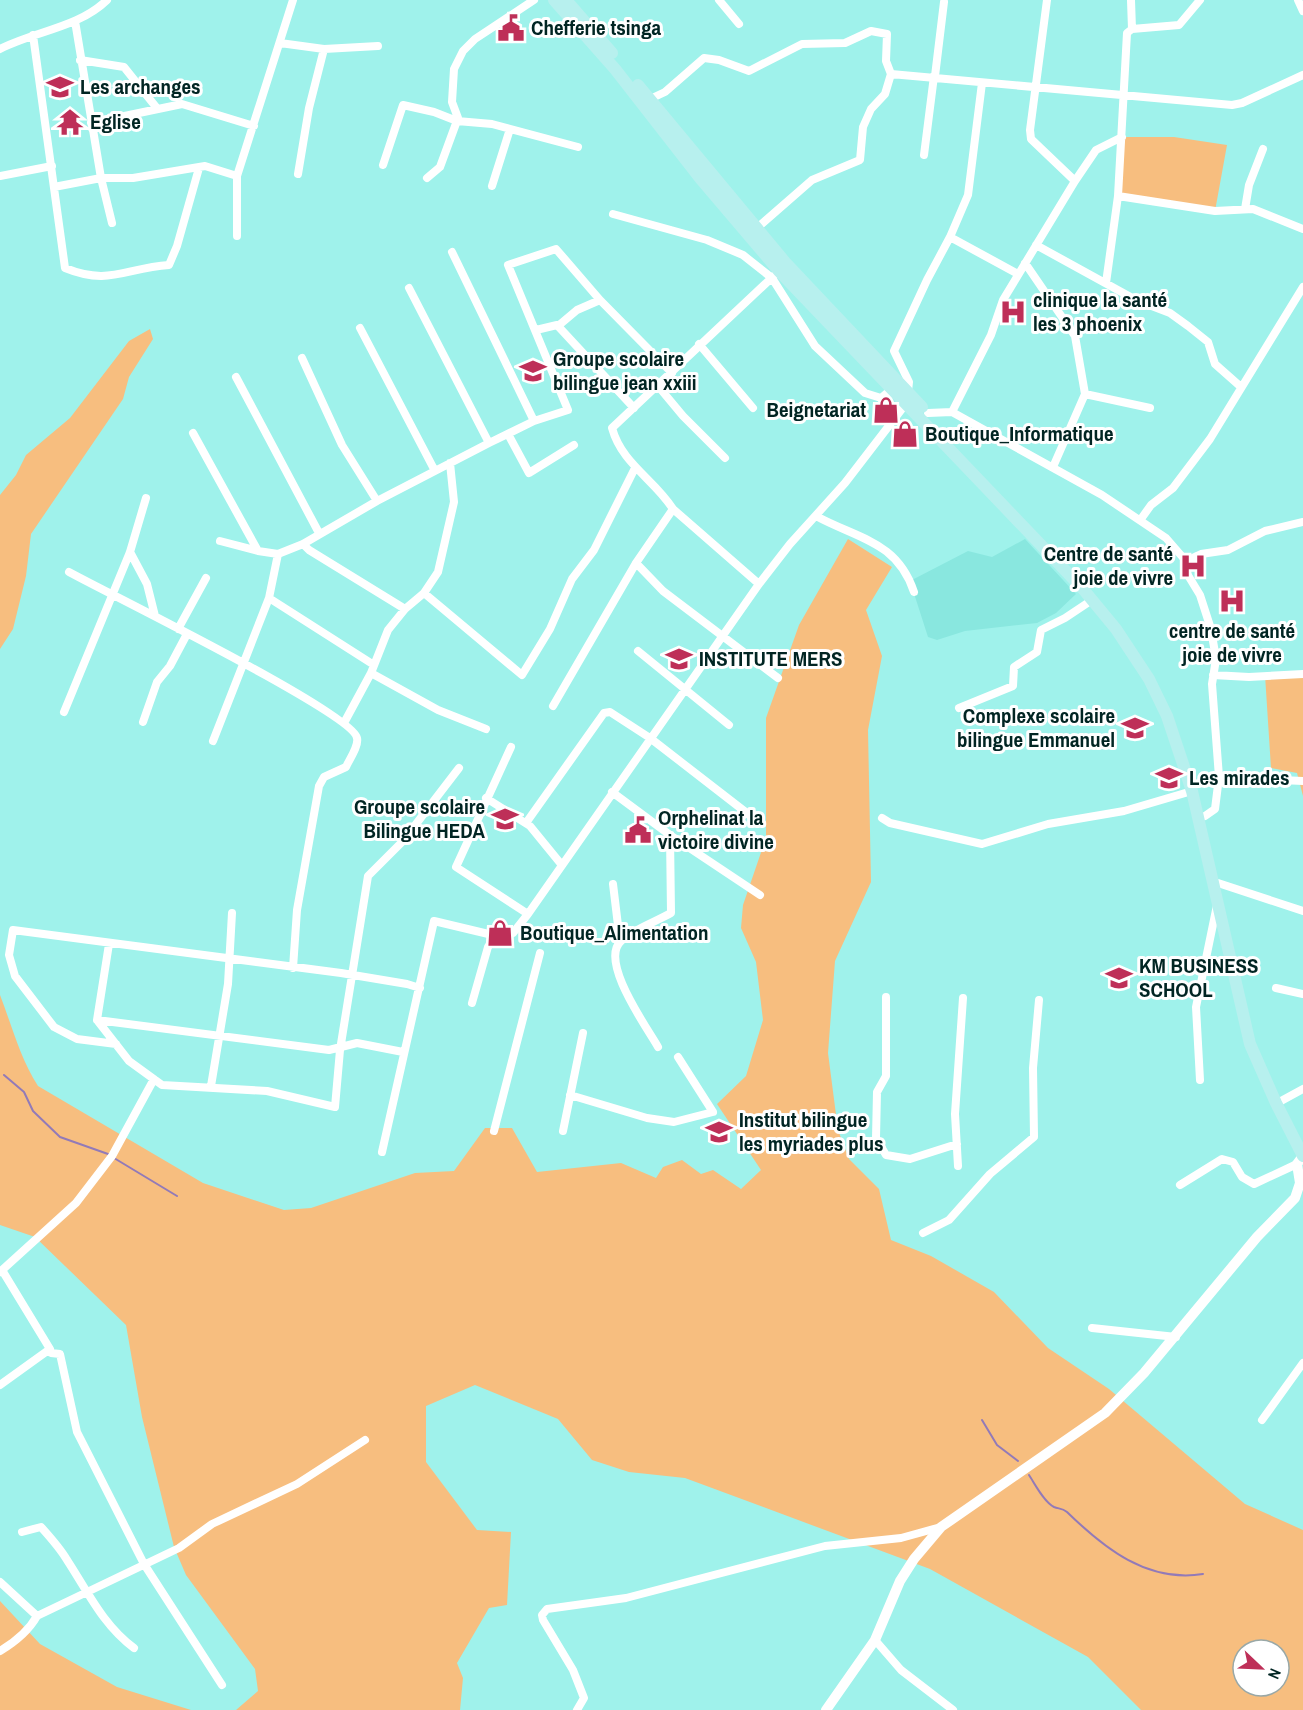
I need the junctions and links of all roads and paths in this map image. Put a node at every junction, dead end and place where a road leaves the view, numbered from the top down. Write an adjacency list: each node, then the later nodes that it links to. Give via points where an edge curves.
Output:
1 (107, 0): 13 (street)
2 (293, 0): 17 (street)
3 (534, 0): 30 (street, via 463,51 454,69 452,102)
4 (554, 0): 60 (main road, via 615,69)
5 (566, 0): 28 (main road)
6 (719, 0): 14 (street)
7 (1047, 0): 26 (street)
8 (1131, 0): 15 (street)
9 (1200, 0): 15 (street, via 1179,25)
10 (1298, 0): 12 (street)
11 (945, 2): 24 (street)
12 (1303, 11)
13 (75, 21): 16 (street); 21 (street)
14 (739, 24)
15 (1132, 28): 27 (street, via 1127,33)
16 (33, 35): 19 (street); 39 (street)
17 (279, 43): 20 (street); 32 (street)
18 (378, 46): 20 (street)
19 (0, 49)
20 (324, 49): 41 (street)
21 (81, 60): 29 (street, via 124,67); 31 (street)
22 (891, 74): 24 (street); 28 (street, via 886,61 887,34 871,31 844,43 802,44 749,70 704,58 665,92); 53 (street, via 885,94 871,109 864,127 860,160 812,180)
23 (1303, 75): 27 (street, via 1232,105)
24 (934, 76): 25 (street); 37 (street)
25 (982, 83): 26 (street); 56 (street, via 968,195)
26 (1037, 87): 27 (street); 46 (street, via 1031,139)
27 (1124, 95): 34 (street)
28 (650, 99): 53 (main road)
29 (156, 107): 31 (street); 32 (street, via 182,104)
30 (457, 121): 33 (street); 38 (street, via 403,105); 45 (street, via 440,167)
31 (91, 123): 44 (street)
32 (254, 126): 43 (street)
33 (510, 129): 35 (street); 47 (street)
34 (1122, 137): 46 (street, via 1096,150); 49 (street)
35 (578, 147)
36 (1263, 149): 50 (street, via 1249,185)
37 (924, 155)
38 (383, 165)
39 (52, 166): 42 (street); 48 (street)
40 (199, 168): 43 (street, via 205,166); 44 (street, via 133,178); 48 (street, via 169,265 103,278 86,277 65,268)
41 (298, 174)
42 (0, 176)
43 (237, 176): 55 (street)
44 (101, 178): 48 (street); 52 (street)
45 (427, 178)
46 (1075, 181): 57 (street)
47 (492, 186)
48 (54, 187)
49 (1118, 196): 50 (street, via 1215,212); 62 (street)
50 (1245, 209): 54 (street)
51 (613, 214): 60 (street, via 706,240)
52 (112, 223)
53 (757, 228): 77 (main road)
54 (1303, 229)
55 (237, 236)
56 (950, 237): 61 (street); 77 (street, via 894,351 909,382)
57 (1036, 245): 59 (street); 62 (street)
58 (452, 252): 83 (street)
59 (1025, 263): 61 (street); 76 (street, via 1075,336)
60 (775, 274): 69 (street); 75 (main road); 75 (street, via 814,346 865,393 880,398)
61 (1018, 274): 81 (street)
62 (1106, 283): 74 (street, via 1170,313 1188,326 1208,342 1215,364)
63 (1303, 287): 74 (street)
64 (409, 288): 86 (street)
65 (600, 300): 66 (street, via 577,310); 68 (street, via 556,249 508,264); 71 (street)
66 (558, 326): 68 (street); 78 (street)
67 (360, 328): 92 (street)
68 (536, 330): 83 (street, via 568,410)
69 (699, 344): 71 (street); 79 (street)
70 (302, 358): 94 (street, via 342,445)
71 (672, 373): 73 (street)
72 (236, 376): 99 (street)
73 (657, 386): 78 (street); 88 (street)
74 (1241, 387): 97 (street, via 1210,439 1173,488 1151,505)
75 (893, 388): 77 (main road)
76 (1085, 394): 80 (street); 90 (street)
77 (909, 397): 82 (main road); 96 (street, via 874,448); 114 (main road)
78 (634, 408): 91 (street, via 612,428 619,449)
79 (753, 408)
80 (1150, 408)
81 (952, 412): 82 (street); 90 (street)
82 (928, 413): 143 (main road, via 1120,623 1171,706)
83 (534, 421): 85 (street)
84 (193, 433): 102 (street)
85 (508, 434): 86 (street); 87 (street, via 529,473)
86 (489, 443): 89 (street)
87 (574, 445)
88 (725, 458)
89 (450, 463): 92 (street); 111 (street, via 454,502 438,572)
90 (1053, 467): 97 (street)
91 (635, 468): 95 (street, via 659,489); 111 (street, via 594,550 572,579 550,629 522,675)
92 (435, 471): 94 (street)
93 (146, 498): 103 (street)
94 (377, 501): 99 (street)
95 (673, 509): 106 (street); 109 (street)
96 (816, 516): 109 (street); 110 (street, via 889,552 901,563)
97 (1141, 519): 105 (street, via 1166,538)
98 (1303, 522): 105 (street, via 1264,531 1228,550)
99 (319, 533): 101 (street)
100 (220, 541): 102 (street)
101 (303, 544): 104 (street); 115 (street)
102 (258, 551): 104 (street)
103 (130, 552): 112 (street); 116 (street, via 147,584)
104 (278, 554): 113 (street)
105 (1186, 561): 124 (street, via 1186,572 1200,595 1211,629 1216,659)
106 (636, 563): 119 (street, via 659,588); 127 (street)
107 (69, 572): 112 (street)
108 (206, 578): 117 (street)
109 (759, 584): 119 (street)
110 (914, 592)
111 (424, 593): 115 (street)
112 (113, 596): 116 (street); 129 (street)
113 (269, 598): 121 (street); 122 (street)
114 (1092, 600): 128 (street, via 1041,630 1037,652 1014,666 1013,686); 140 (main road, via 1149,679 1167,716)
115 (405, 609): 122 (street, via 388,630)
116 (155, 616): 117 (street)
117 (178, 629): 118 (street)
118 (187, 634): 121 (street); 130 (street, via 157,682)
119 (723, 637): 125 (street); 126 (street)
120 (638, 651): 126 (street)
121 (244, 664): 131 (street); 135 (street)
122 (373, 669): 131 (street); 133 (street, via 438,710)
123 (1303, 674): 124 (street)
124 (1213, 675): 138 (street)
125 (778, 678)
126 (684, 691): 132 (street); 134 (street)
127 (553, 706)
128 (959, 708)
129 (64, 712)
130 (143, 722)
131 (344, 723): 162 (street, via 357,740 343,771 324,777 319,786 297,910)
132 (729, 725)
133 (486, 729)
134 (650, 738): 141 (street); 144 (street); 146 (street, via 609,712 604,713)
135 (213, 741)
136 (511, 747): 142 (street)
137 (459, 768): 163 (street, via 403,841 368,876)
138 (1219, 777): 139 (street); 143 (street, via 1215,809)
139 (1303, 781)
140 (1192, 791): 145 (street, via 1124,811 1048,824 982,844); 152 (main road)
141 (612, 792): 147 (street); 148 (street)
142 (486, 798): 146 (street); 155 (street, via 456,867)
143 (1205, 816): 149 (main road)
144 (752, 817)
145 (882, 818)
146 (526, 823): 148 (street)
147 (670, 835): 151 (street); 158 (street, via 671,913)
148 (561, 864): 155 (street)
149 (1218, 883): 153 (street); 157 (main road)
150 (613, 884): 158 (street)
151 (760, 895)
152 (1217, 904): 157 (main road); 180 (street, via 1196,1007)
153 (1303, 911)
154 (232, 913): 161 (street)
155 (528, 914): 156 (street, via 513,933)
156 (501, 937): 164 (street, via 434,921); 170 (street, via 488,947)
157 (1228, 938): 184 (main road, via 1250,1026); 190 (main road, via 1250,1044)
158 (620, 942): 175 (street, via 615,951 617,974)
159 (109, 944): 161 (street); 171 (street); 174 (street, via 13,930 9,955 15,976 54,1027 77,1040)
160 (540, 953): 185 (street)
161 (230, 959): 162 (street); 173 (street)
162 (292, 968): 163 (street)
163 (351, 975): 164 (street); 176 (street)
164 (420, 988): 177 (street)
165 (1276, 988): 166 (street)
166 (1303, 994)
167 (886, 997): 188 (street, via 886,1077 877,1092 876,1138 886,1155 910,1159)
168 (963, 998): 188 (street, via 955,1114)
169 (1040, 1000): 193 (street, via 1032,1078 1034,1137 990,1174 949,1220)
170 (472, 1003)
171 (97, 1020): 173 (street); 174 (street)
172 (583, 1033): 183 (street)
173 (220, 1036): 176 (street); 181 (street)
174 (116, 1044): 179 (street, via 129,1061)
175 (658, 1047)
176 (340, 1050): 177 (street, via 357,1043); 181 (street, via 335,1107 267,1091)
177 (403, 1052): 189 (street)
178 (678, 1058): 183 (street, via 713,1112 674,1122)
179 (154, 1079): 181 (street, via 162,1085); 194 (street, via 112,1156 76,1203)
180 (1200, 1080)
181 (211, 1086)
182 (1303, 1089): 184 (street)
183 (570, 1095): 186 (street)
184 (1281, 1101): 187 (main road)
185 (494, 1131)
186 (563, 1131)
187 (1303, 1138)
188 (957, 1144): 191 (street)
189 (382, 1152)
190 (1301, 1159): 192 (street, via 1254,1184 1242,1177 1233,1162 1222,1159); 196 (street, via 1295,1198 1257,1237)
191 (958, 1166)
192 (1180, 1185)
193 (923, 1233)
194 (1, 1271): 197 (street)
195 (1092, 1328): 196 (street)
196 (1176, 1337): 202 (street, via 1105,1413)
197 (50, 1349): 199 (street); 204 (street, via 51,1353 60,1354 77,1432)
198 (1303, 1363): 200 (street)
199 (0, 1385)
200 (1262, 1420)
201 (365, 1440): 204 (street, via 297,1484 212,1524 179,1548)
202 (941, 1527): 208 (street, via 900,1581); 212 (street, via 901,1538 825,1546 626,1599 547,1609 542,1615 545,1627 573,1670 584,1698)
203 (22, 1532): 206 (street, via 41,1527)
204 (144, 1564): 206 (street); 211 (street)
205 (0, 1582): 207 (street)
206 (86, 1592): 207 (street); 209 (street, via 117,1635)
207 (37, 1616): 210 (street, via 32,1626)
208 (875, 1640): 213 (street); 214 (street, via 901,1670)
209 (134, 1648)
210 (0, 1651)
211 (222, 1685)
212 (577, 1710)
213 (826, 1710)
214 (953, 1710)

